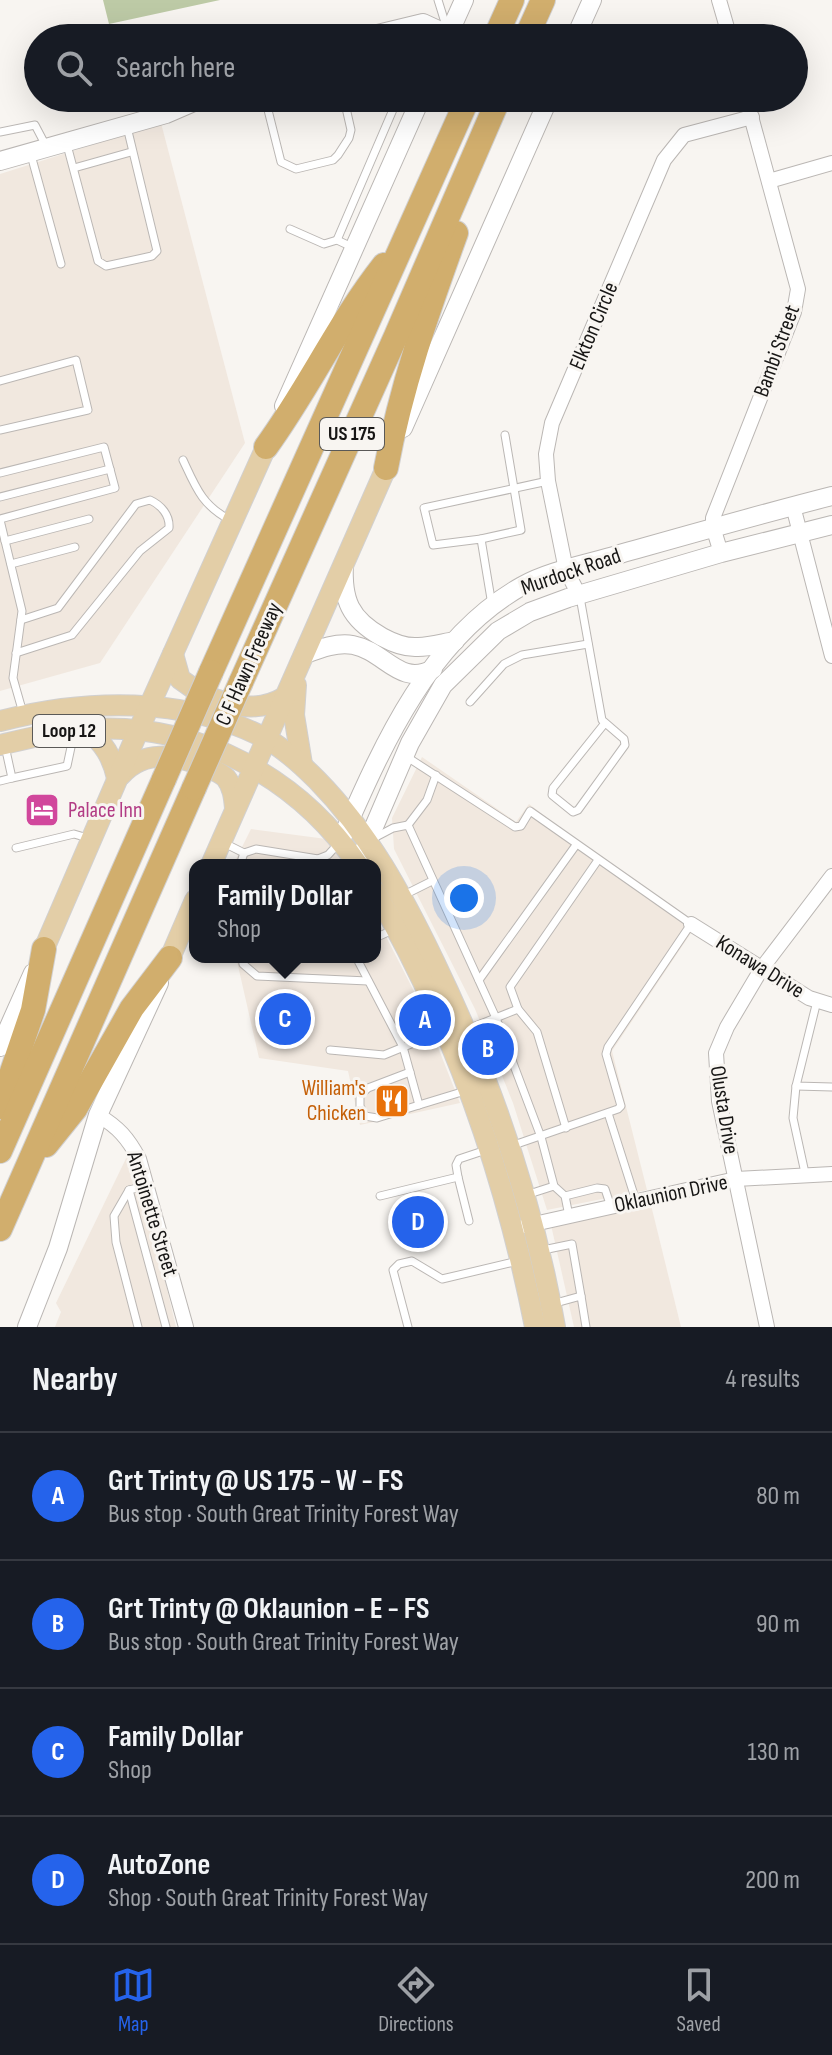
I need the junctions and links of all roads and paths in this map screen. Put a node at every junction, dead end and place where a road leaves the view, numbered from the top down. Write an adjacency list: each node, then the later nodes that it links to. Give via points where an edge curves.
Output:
1 (438, 0): 7 (lane)
2 (464, 0): 8 (main road)
3 (512, 0): 9 (highway)
4 (543, 0): 10 (highway)
5 (592, 0): 11 (main road)
6 (719, 0): 12 (street)
7 (445, 24)
8 (453, 24)
9 (501, 24)
10 (532, 24)
11 (581, 24)
12 (726, 24)
13 (171, 112): 23 (main road)
14 (268, 112): 15 (lane, via 281,162 296,169 333,160 351,130)
15 (347, 112)
16 (394, 112): 33 (lane)
17 (413, 112): 33 (main road)
18 (462, 112): 35 (highway, C F Hawn Freeway / US 175)
19 (493, 112): 32 (highway, C F Hawn Freeway / US 175)
20 (543, 112): 43 (main road, C F Hawn Freeway)
21 (750, 112): 22 (street, Bambi Street)
22 (752, 117): 31 (street, Bambi Street); 46 (street, Elkton Circle, via 684,135 664,160 552,423)
23 (127, 126): 25 (main road); 27 (lane)
24 (0, 132): 26 (lane, via 35,125)
25 (67, 143): 26 (main road); 30 (lane)
26 (39, 151): 28 (main road); 37 (lane, via 37,172)
27 (131, 152): 30 (lane); 30 (lane, via 157,251 152,256 106,266 98,261)
28 (0, 161)
29 (832, 163): 31 (street)
30 (74, 168)
31 (769, 181): 55 (street, Bambi Street, via 798,289)
32 (460, 184): 43 (highway, via 459,223 416,344); 149 (highway, C F Hawn Freeway / US 175, bridge)
33 (367, 195): 36 (main road)
34 (290, 229): 36 (lane, via 324,244)
35 (407, 236): 41 (highway, via 358,298); 148 (highway, C F Hawn Freeway / US 175, bridge)
36 (345, 244): 41 (main road)
37 (61, 264)
38 (0, 381): 39 (lane, via 76,360 88,410)
39 (0, 430)
40 (505, 435): 47 (lane)
41 (266, 447): 53 (main road)
42 (183, 460): 53 (lane, via 212,511)
43 (386, 468): 61 (main road, C F Hawn Freeway)
44 (110, 469): 45 (lane, via 104,447); 49 (lane); 52 (lane, via 115,488)
45 (0, 473)
46 (548, 481): 47 (lane); 63 (street, Elkton Circle)
47 (513, 490): 57 (lane, via 521,530); 57 (lane, via 424,508 433,545)
48 (832, 496): 50 (main road, Murdock Road)
49 (0, 497)
50 (793, 506): 55 (main road, Murdock Road); 56 (street)
51 (89, 519): 58 (lane)
52 (0, 520): 58 (lane)
53 (232, 521): 70 (main road)
54 (832, 525): 56 (main road, Murdock Road)
55 (713, 527): 60 (street); 63 (main road, Murdock Road)
56 (799, 535): 60 (main road, Murdock Road); 72 (street)
57 (481, 539): 65 (lane)
58 (5, 541): 62 (lane)
59 (75, 547): 62 (lane)
60 (721, 553): 64 (main road, Murdock Road)
61 (344, 559): 67 (main road, via 345,592 361,625 395,644 416,648); 71 (main road, C F Hawn Freeway)
62 (11, 564): 66 (lane)
63 (566, 570): 64 (street, Elkton Circle); 65 (main road, Murdock Road, via 523,586)
64 (579, 595): 68 (lane); 73 (main road, Murdock Road, via 509,624)
65 (493, 607): 67 (main road, Murdock Road)
66 (21, 620): 69 (lane); 69 (lane, via 58,608 136,504 150,500 166,513 169,528 140,551 72,635)
67 (455, 641): 74 (main road, Murdock Road)
68 (588, 644): 76 (lane, via 522,655 504,664); 81 (lane)
69 (16, 653): 79 (lane, via 13,678)
70 (173, 654): 75 (main road, via 180,679 220,700 249,709); 77 (main road, via 146,686); 78 (main road)
71 (303, 655): 74 (main road, via 355,645 415,675); 75 (main road, C F Hawn Freeway); 87 (main road, via 294,704)
72 (832, 656)
73 (461, 666): 74 (main road, via 443,672); 86 (main road, Murdock Road, via 443,685)
74 (432, 668): 95 (main road, Murdock Road, via 392,731)
75 (283, 698): 84 (main road, C F Hawn Freeway)
76 (470, 702)
77 (113, 705): 78 (main road, Loop 12); 79 (main road, Loop 12)
78 (150, 706): 82 (main road); 84 (main road, Loop 12, via 212,718)
79 (24, 715): 80 (main road, Loop 12)
80 (0, 721)
81 (605, 723): 81 (lane, via 625,745 573,812 552,795 553,788)
82 (139, 729): 83 (main road, Loop 12); 88 (main road, Loop 12, via 201,743); 91 (main road)
83 (80, 730): 85 (main road, Loop 12); 90 (lane, via 67,766); 91 (main road, via 102,742)
84 (265, 738): 87 (main road, Loop 12); 88 (main road, C F Hawn Freeway)
85 (2, 744): 90 (lane)
86 (406, 756): 89 (lane); 100 (main road, Murdock Road)
87 (302, 764): 95 (main road, Loop 12)
88 (252, 768): 93 (main road, Loop 12); 94 (main road, C F Hawn Freeway)
89 (436, 775): 96 (lane, via 427,800); 101 (lane, via 515,827 530,811)
90 (12, 778): 92 (lane)
91 (117, 778): 94 (main road, via 148,757 192,761 223,774); 97 (main road)
92 (0, 781)
93 (291, 792): 94 (main road, via 264,792); 98 (main road, Loop 12)
94 (235, 808): 99 (main road, C F Hawn Freeway)
95 (351, 817): 98 (main road, Murdock Road); 100 (main road, Loop 12)
96 (408, 825): 100 (lane); 114 (lane)
97 (91, 839): 102 (lane, via 74,834); 121 (main road)
98 (341, 840): 107 (lane); 108 (main road, Loop 12)
99 (221, 841): 103 (lane); 104 (main road, C F Hawn Freeway)
100 (369, 841): 109 (main road, Murdock Road); 110 (main road, Loop 12)
101 (576, 845): 111 (lane); 126 (lane)
102 (16, 848)
103 (244, 853): 105 (lane); 106 (lane, via 256,849)
104 (214, 859)
105 (242, 859)
106 (305, 859)
107 (323, 859)
108 (354, 859)
109 (360, 859)
110 (380, 859)
111 (598, 860): 118 (lane); 130 (lane, via 510,987)
112 (381, 861): 115 (main road, Loop 12)
113 (832, 876): 125 (street, Olusta Drive)
114 (432, 881): 115 (lane); 126 (lane)
115 (402, 896): 132 (main road, Loop 12)
116 (381, 902): 119 (main road, Loop 12)
117 (189, 914): 122 (main road)
118 (691, 924): 125 (street, Konawa Drive); 142 (lane, via 608,1047 621,1106)
119 (395, 928): 120 (lane); 132 (main road, Loop 12)
120 (381, 935)
121 (44, 949): 133 (main road); 141 (highway, via 33,1010)
122 (170, 958): 143 (main road); 149 (highway, via 132,1008 75,1109)
123 (243, 963): 127 (lane, via 257,976)
124 (359, 963): 127 (lane)
125 (762, 968): 128 (street, Konawa Drive); 153 (street, Olusta Drive, via 716,1053 719,1101)
126 (479, 980): 131 (lane)
127 (368, 981): 134 (lane)
128 (817, 1001): 129 (street, Konawa Drive); 137 (lane)
129 (832, 1005)
130 (518, 1009): 131 (lane); 144 (lane, via 537,1032)
131 (496, 1018): 132 (lane); 145 (lane)
132 (456, 1034): 134 (lane); 139 (main road, Loop 12); 146 (main road, Loop 12)
133 (0, 1047)
134 (403, 1047): 135 (lane, via 384,1055); 136 (lane)
135 (330, 1050)
136 (410, 1072): 140 (lane); 140 (lane, via 368,1088 360,1095 360,1106 365,1116 377,1118)
137 (796, 1086): 138 (lane); 150 (lane, via 793,1118)
138 (832, 1087)
139 (467, 1090): 140 (lane); 147 (main road, Loop 12)
140 (419, 1105)
141 (0, 1107)
142 (608, 1113): 144 (lane); 160 (lane)
143 (98, 1115): 154 (street, Antoinette Street, via 128,1139); 171 (main road, via 58,1248)
144 (566, 1128): 145 (lane)
145 (541, 1137): 146 (lane); 155 (lane)
146 (510, 1147): 157 (main road, Loop 12)
147 (489, 1149): 152 (lane, via 459,1159); 166 (main road, Loop 12)
148 (0, 1151)
149 (26, 1170): 165 (highway, C F Hawn Freeway / US 175)
150 (805, 1173): 151 (street, Oklaunion Drive); 153 (street, Oklaunion Drive)
151 (832, 1174)
152 (458, 1177): 158 (lane); 163 (lane)
153 (736, 1179): 160 (street, Oklaunion Drive); 179 (street, Olusta Drive)
154 (147, 1185): 156 (lane); 174 (street, Antoinette Street)
155 (554, 1186): 157 (lane); 159 (lane)
156 (129, 1190): 172 (lane, via 114,1216); 173 (lane)
157 (524, 1195): 164 (main road, Loop 12)
158 (380, 1196)
159 (565, 1196): 161 (lane, via 605,1189); 162 (lane)
160 (636, 1201): 161 (street, Oklaunion Drive)
161 (611, 1207): 162 (street, Oklaunion Drive)
162 (569, 1216): 164 (street, Oklaunion Drive)
163 (469, 1221)
164 (533, 1224): 166 (street, Oklaunion Drive); 167 (main road, Loop 12)
165 (0, 1229)
166 (513, 1230): 168 (main road, Loop 12)
167 (540, 1251): 169 (lane, via 572,1244); 170 (main road, Loop 12)
168 (521, 1260): 175 (lane, via 442,1279 412,1261 399,1264 393,1270); 176 (main road, Loop 12)
169 (581, 1296): 170 (lane); 178 (lane)
170 (551, 1304): 177 (main road, Loop 12)
171 (27, 1327)
172 (138, 1327)
173 (166, 1327)
174 (186, 1327)
175 (408, 1327)
176 (534, 1327)
177 (555, 1327)
178 (586, 1327)
179 (767, 1327)

